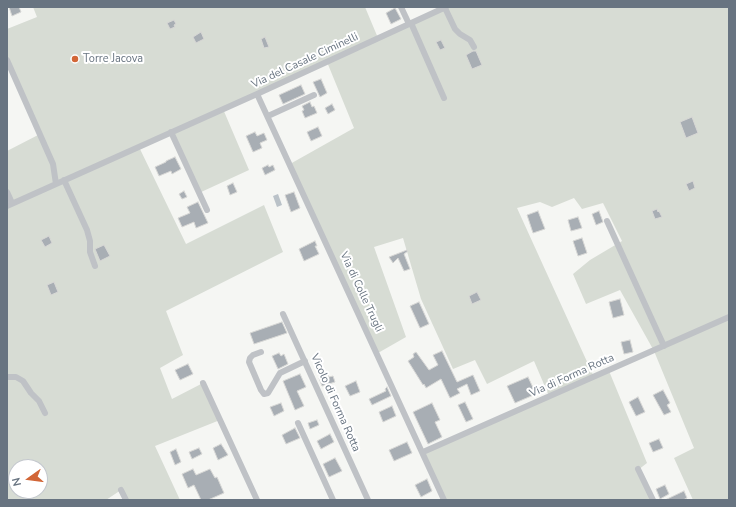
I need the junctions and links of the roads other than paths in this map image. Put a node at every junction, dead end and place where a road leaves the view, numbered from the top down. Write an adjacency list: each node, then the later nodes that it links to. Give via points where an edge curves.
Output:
1 (401, 7): 3 (street)
2 (443, 8): 3 (street, Via del Casale Ciminelli); 4 (street, via 455,28 470,40)
3 (410, 24): 6 (street, Via del Casale Ciminelli); 8 (street)
4 (474, 47)
5 (7, 60): 12 (street, via 53,164)
6 (258, 94): 9 (street, Via di Colle Trugli); 10 (street, Via del Casale Ciminelli)
7 (314, 95): 9 (street)
8 (444, 98)
9 (268, 116): 27 (street, Via di Colle Trugli)
10 (171, 132): 11 (street, Via del Casale Ciminelli); 15 (street)
11 (64, 180): 12 (street, Via del Casale Ciminelli); 17 (street, via 87,230)
12 (56, 184): 14 (street, Via del Casale Ciminelli)
13 (7, 192): 14 (street)
14 (10, 205)
15 (207, 210)
16 (607, 221): 20 (street)
17 (95, 266)
18 (283, 314): 22 (street, Vicolo di Forma Rotta)
19 (729, 317): 20 (street, Via di Forma Rotta)
20 (664, 346): 27 (street, Via di Forma Rotta)
21 (261, 352): 22 (street, via 253,355 249,362 264,394 268,393 281,372)
22 (305, 361): 33 (street, Vicolo di Forma Rotta)
23 (7, 378): 25 (street, via 16,377 23,381)
24 (203, 383): 31 (street)
25 (45, 413)
26 (298, 423): 32 (street)
27 (422, 452): 34 (street, Via di Colle Trugli)
28 (638, 469): 35 (street)
29 (121, 490): 30 (street)
30 (126, 500)
31 (257, 500)
32 (333, 500)
33 (368, 500)
34 (444, 500)
35 (653, 500)

